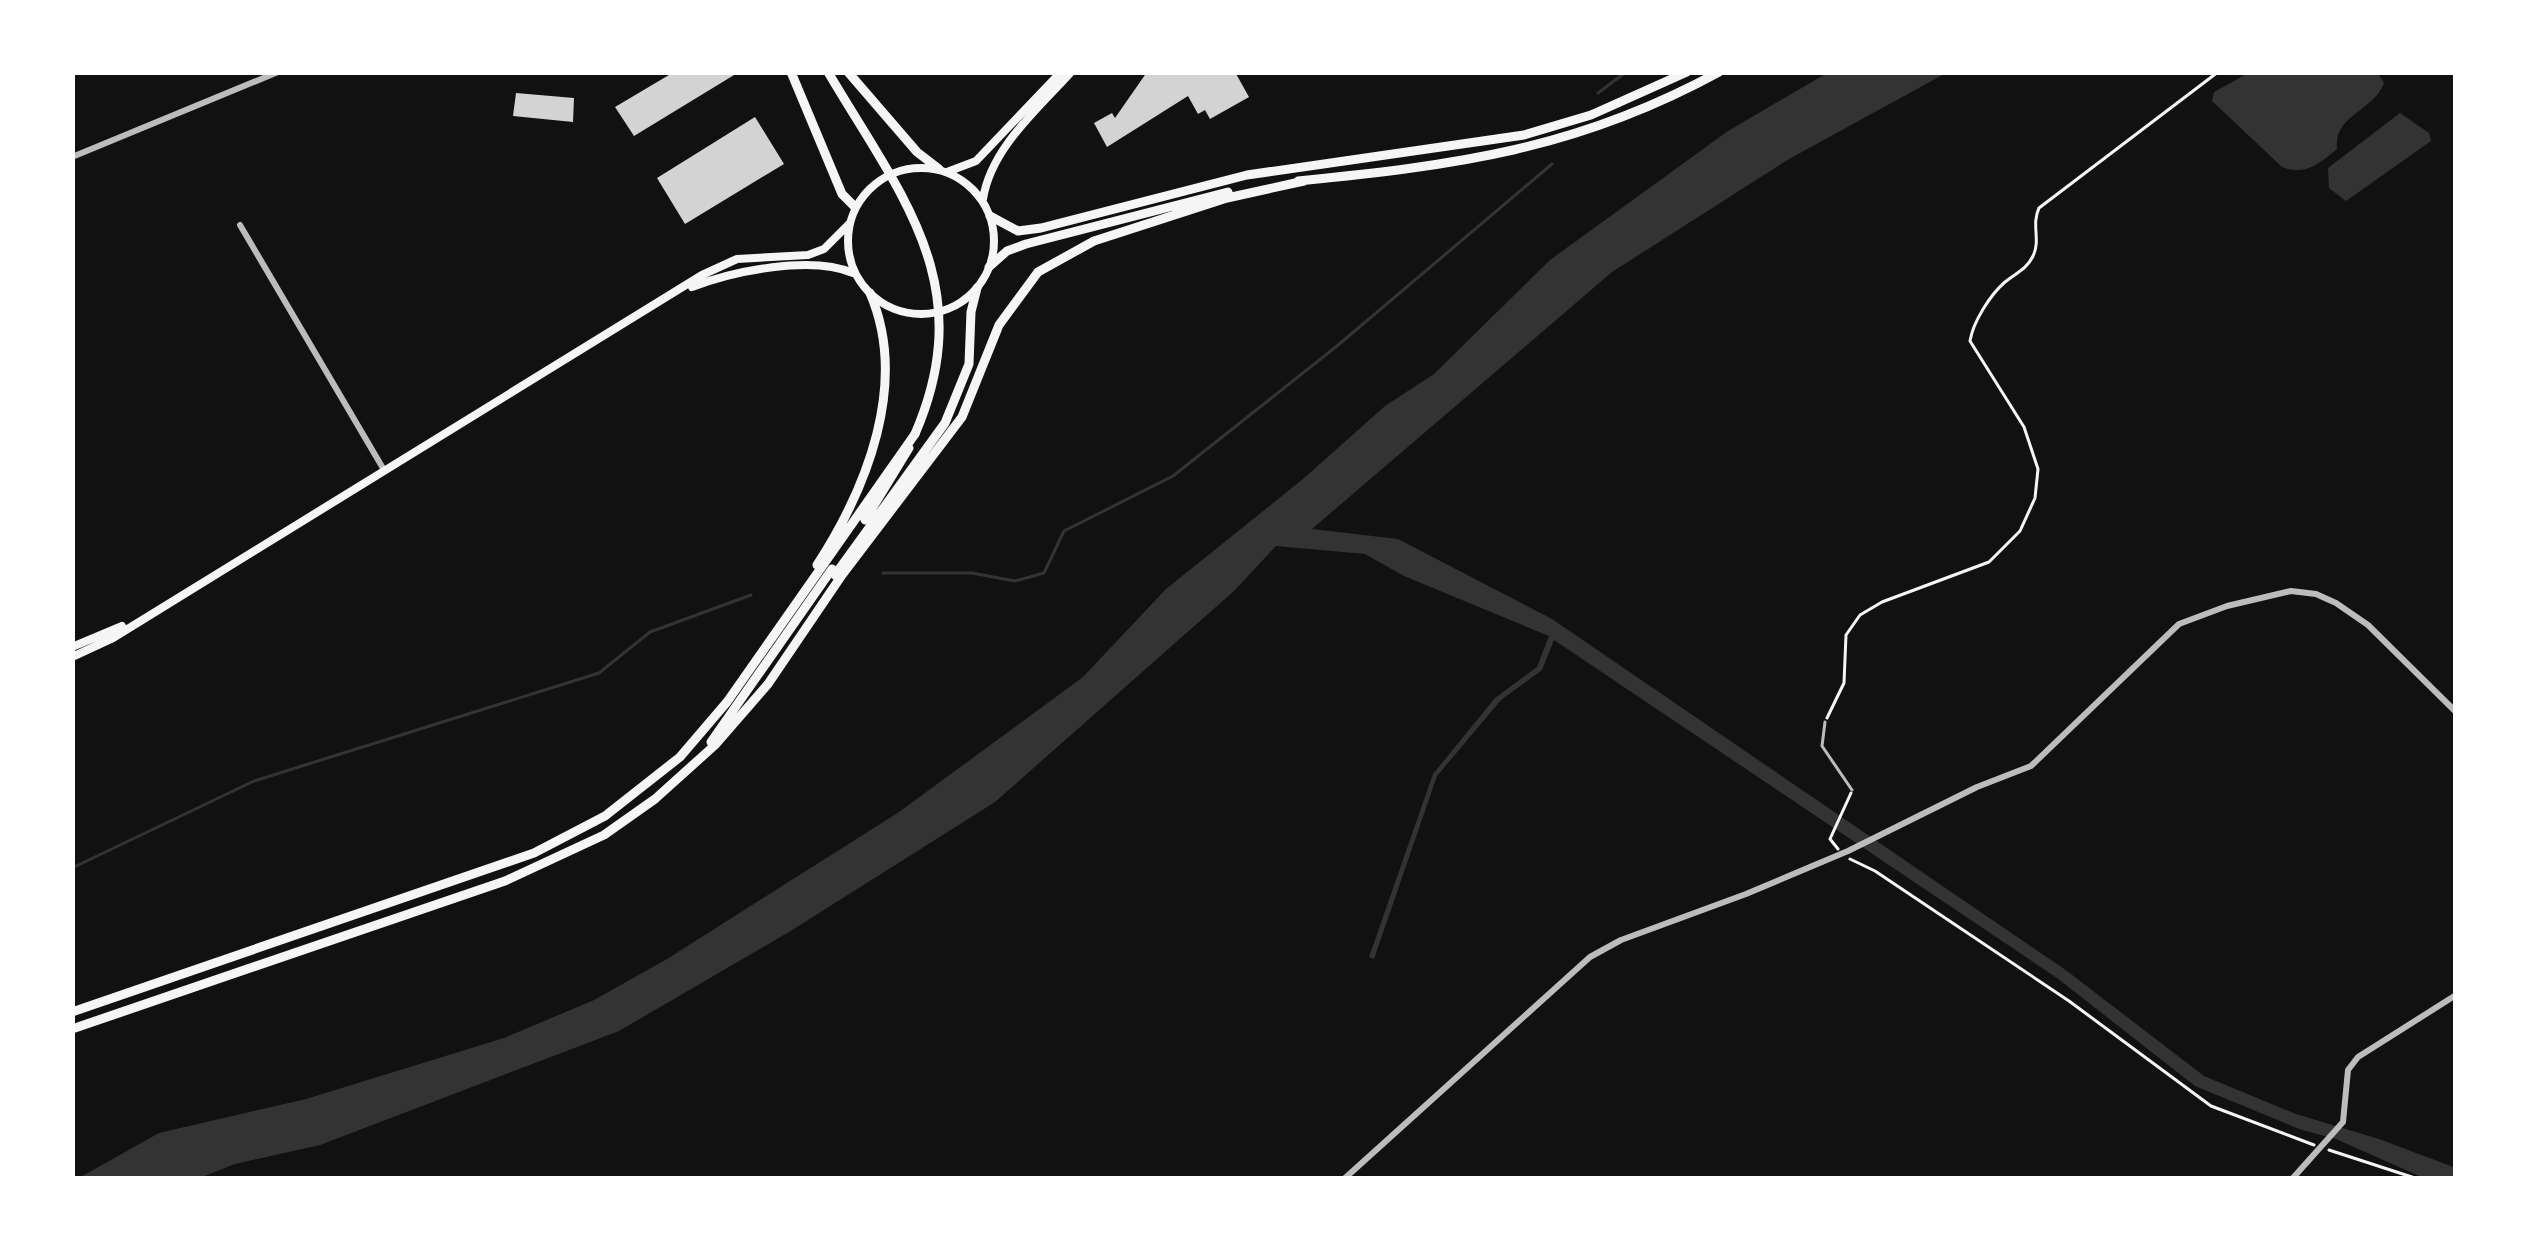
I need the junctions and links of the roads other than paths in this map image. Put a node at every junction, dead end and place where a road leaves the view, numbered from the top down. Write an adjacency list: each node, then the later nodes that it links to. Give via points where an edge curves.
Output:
1 (278, 72): 9 (street)
2 (791, 72): 13 (main road, via 842,194)
3 (828, 72): 23 (main road, via 904,200 938,288 941,335)
4 (848, 72): 10 (main road)
5 (1061, 72): 10 (main road, via 976,161)
6 (1071, 72): 12 (main road, via 1000,154)
7 (1687, 72): 15 (main road, via 1524,135 1247,175)
8 (1718, 72): 11 (main road, via 1551,144)
9 (72, 157)
10 (943, 171): 12 (main road); 13 (main road, via 896,172)
11 (1304, 181): 15 (main road); 31 (main road, via 1094,241 1039,272 999,325 938,454)
12 (983, 201): 14 (main road)
13 (855, 207): 16 (main road)
14 (990, 216): 15 (main road, via 1018,231); 18 (main road)
15 (1097, 221): 18 (main road, via 1007,251)
16 (849, 224): 19 (main road); 21 (main road, via 824,249 737,259)
17 (240, 225): 24 (street)
18 (989, 267): 20 (main road)
19 (854, 273): 21 (main road, via 798,265); 22 (main road)
20 (976, 288): 22 (main road, via 958,304 924,314); 31 (main road, via 969,364 945,424)
21 (678, 292): 24 (main road)
22 (870, 293): 28 (main road, via 885,350 865,478)
23 (915, 434): 28 (main road); 32 (main road, via 782,644)
24 (384, 470): 25 (main road)
25 (160, 605): 26 (main road); 27 (main road)
26 (72, 646)
27 (72, 657)
28 (748, 672): 35 (main road, via 680,757 571,836)
29 (2456, 712): 37 (street, via 2368,625 2316,594 2264,596 2179,624 2043,758 1845,852 1589,957)
30 (1825, 722): 33 (lane, via 1822,746)
31 (727, 733): 32 (main road)
32 (675, 782): 36 (main road, via 604,836 505,881)
33 (1852, 790)
34 (2456, 994): 38 (street, via 2358,1058 2348,1070 2343,1122)
35 (72, 1012)
36 (72, 1029)
37 (1344, 1179)
38 (2292, 1179)

